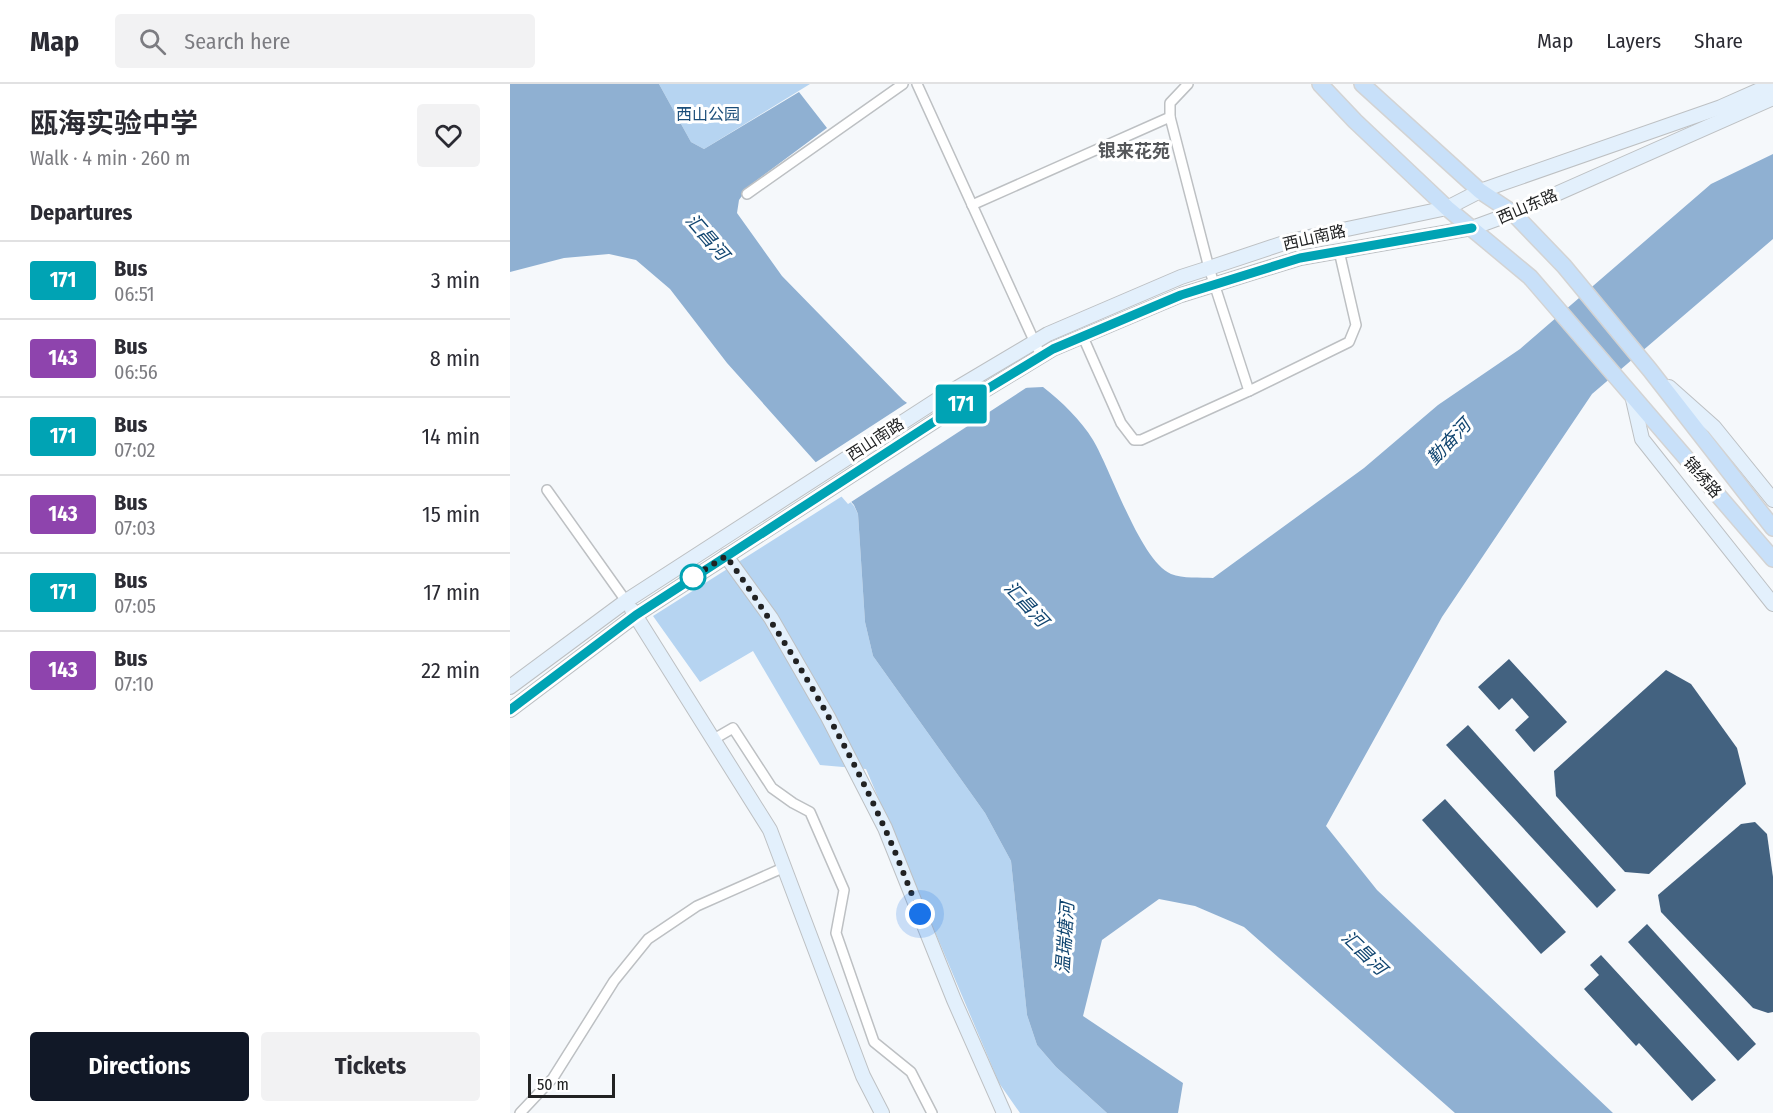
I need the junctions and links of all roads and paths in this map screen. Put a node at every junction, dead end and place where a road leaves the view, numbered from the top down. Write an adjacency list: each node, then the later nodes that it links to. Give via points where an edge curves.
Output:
1 (903, 84): 10 (street)
2 (917, 84): 11 (street)
3 (1188, 84): 8 (street, via 1170,103)
4 (1320, 84): 12 (main road)
5 (1362, 84): 9 (main road, 西山东路)
6 (1773, 84): 9 (main road, 西山东路, via 1721,107)
7 (1773, 98): 13 (main road, 西山东路)
8 (1170, 117): 11 (street); 16 (street)
9 (1480, 191): 12 (main road, 西山南路); 13 (main road)
10 (747, 194)
11 (972, 205): 19 (street)
12 (1447, 208): 14 (main road); 16 (main road, 西山南路, via 1290,241)
13 (1514, 213): 14 (main road, 西山东路); 21 (main road, 锦绣路, via 1564,266)
14 (1472, 228): 15 (main road, 西山南路); 23 (main road, 锦绣路, via 1530,277)
15 (1339, 251): 17 (main road, 西山南路, via 1300,258); 22 (street, via 1356,325 1349,342)
16 (1209, 268): 17 (street); 19 (main road, 西山南路)
17 (1215, 285): 18 (main road, 西山南路); 22 (street)
18 (1083, 336): 20 (main road, 西山南路); 22 (street, via 1121,423 1134,440 1142,440)
19 (1034, 342): 20 (street); 29 (main road, 西山南路, via 937,400)
20 (1041, 356): 27 (main road, 西山南路)
21 (1650, 370): 25 (main road, via 1714,427); 26 (main road, 锦绣路)
22 (1249, 391)
23 (1632, 395): 28 (main road, 锦绣路); 30 (main road, via 1642,439)
24 (547, 490): 29 (street)
25 (1773, 500)
26 (1773, 528)
27 (726, 556): 31 (main road, 西山南路); 39 (main road, via 771,618 885,828)
28 (1773, 559)
29 (626, 602): 31 (main road); 32 (main road, 西山南路)
30 (1773, 604)
31 (636, 615): 33 (main road, 西山南路); 34 (main road)
32 (510, 687)
33 (510, 710)
34 (714, 739): 35 (main road, via 770,830); 38 (street, via 734,728 772,788 810,812 844,890 836,933 874,1041 910,1072)
35 (785, 867): 36 (street, via 697,906 648,939 614,981 553,1078); 37 (main road, via 863,1076)
36 (520, 1113)
37 (882, 1113)
38 (932, 1113)
39 (1004, 1113)

